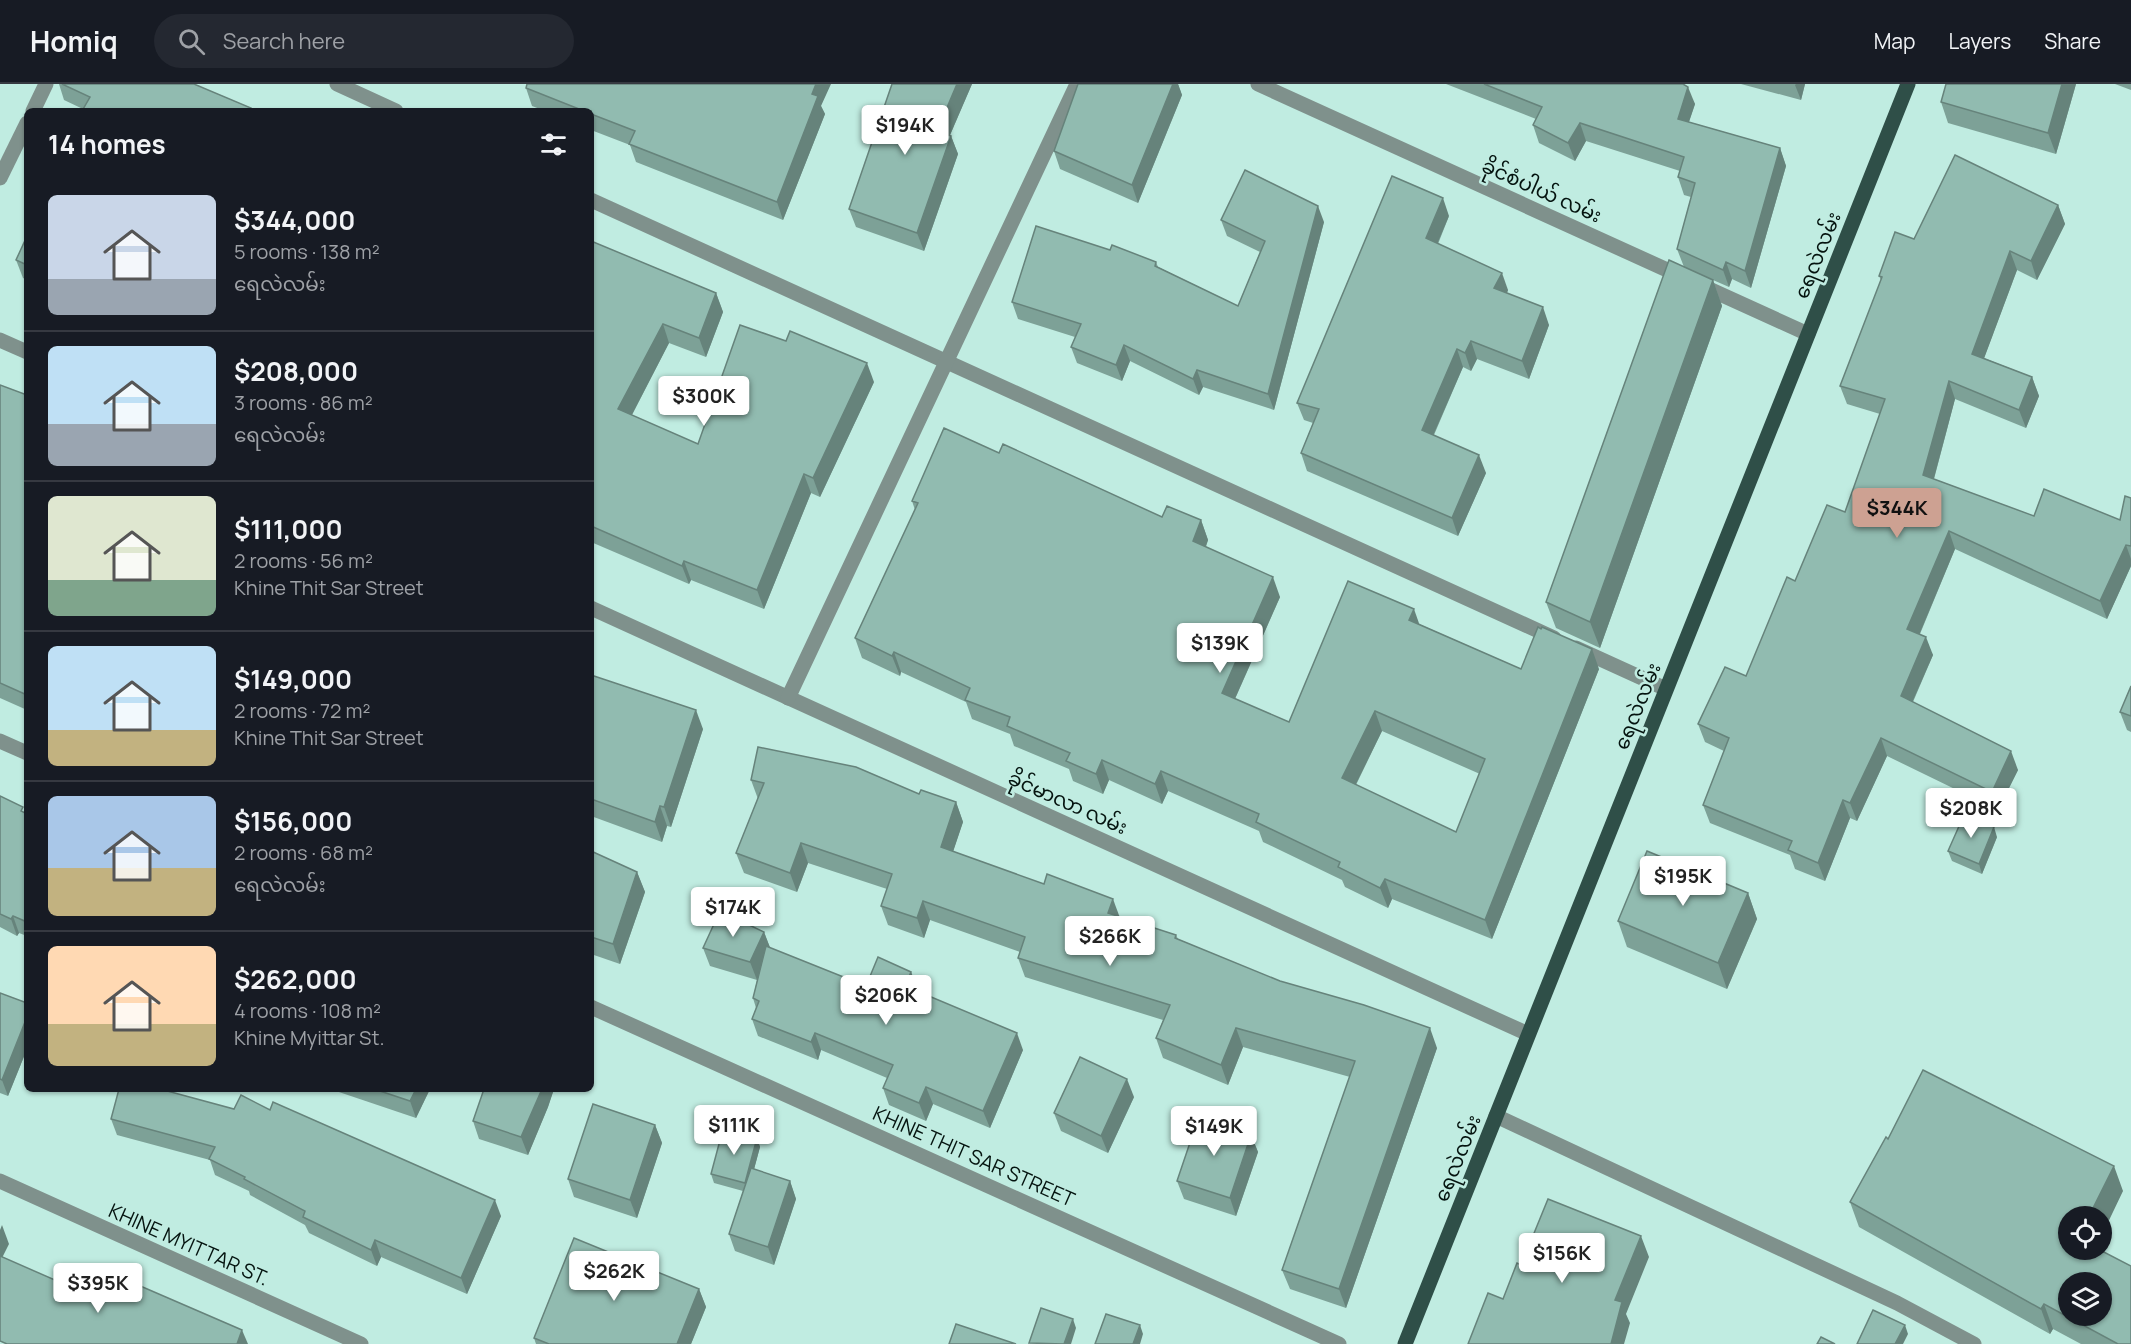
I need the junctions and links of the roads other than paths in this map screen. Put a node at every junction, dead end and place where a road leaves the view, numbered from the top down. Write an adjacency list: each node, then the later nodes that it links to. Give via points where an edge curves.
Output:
1 (46, 84): 6 (street)
2 (337, 84): 7 (street)
3 (1077, 84): 14 (street)
4 (1258, 84): 11 (street, ခိုင်စံပါယ် လမ်း)
5 (1908, 84): 11 (main road, ရေလဲလမ်း)
6 (34, 108)
7 (389, 108)
8 (24, 129): 9 (street)
9 (0, 178)
10 (594, 201): 14 (street)
11 (1808, 334): 16 (main road, ရေလဲလမ်း)
12 (0, 340): 13 (street)
13 (24, 351)
14 (946, 361): 16 (street); 17 (street)
15 (594, 609): 17 (street, ခိုင်မာလာ လမ်း)
16 (1666, 689): 21 (main road, ရေလဲလမ်း)
17 (788, 698): 21 (street, ခိုင်မာလာ လမ်း)
18 (0, 741): 19 (street)
19 (24, 752)
20 (594, 1008): 25 (street, KHINE THIT SAR STREET)
21 (1528, 1034): 22 (main road, ရေလဲလမ်း)
22 (1496, 1116): 26 (main road, ရေလဲလမ်း); 27 (street, via 1898,1303)
23 (0, 1181): 24 (street, KHINE MYITTAR ST.)
24 (361, 1344)
25 (1340, 1344)
26 (1405, 1344)
27 (1974, 1344)

